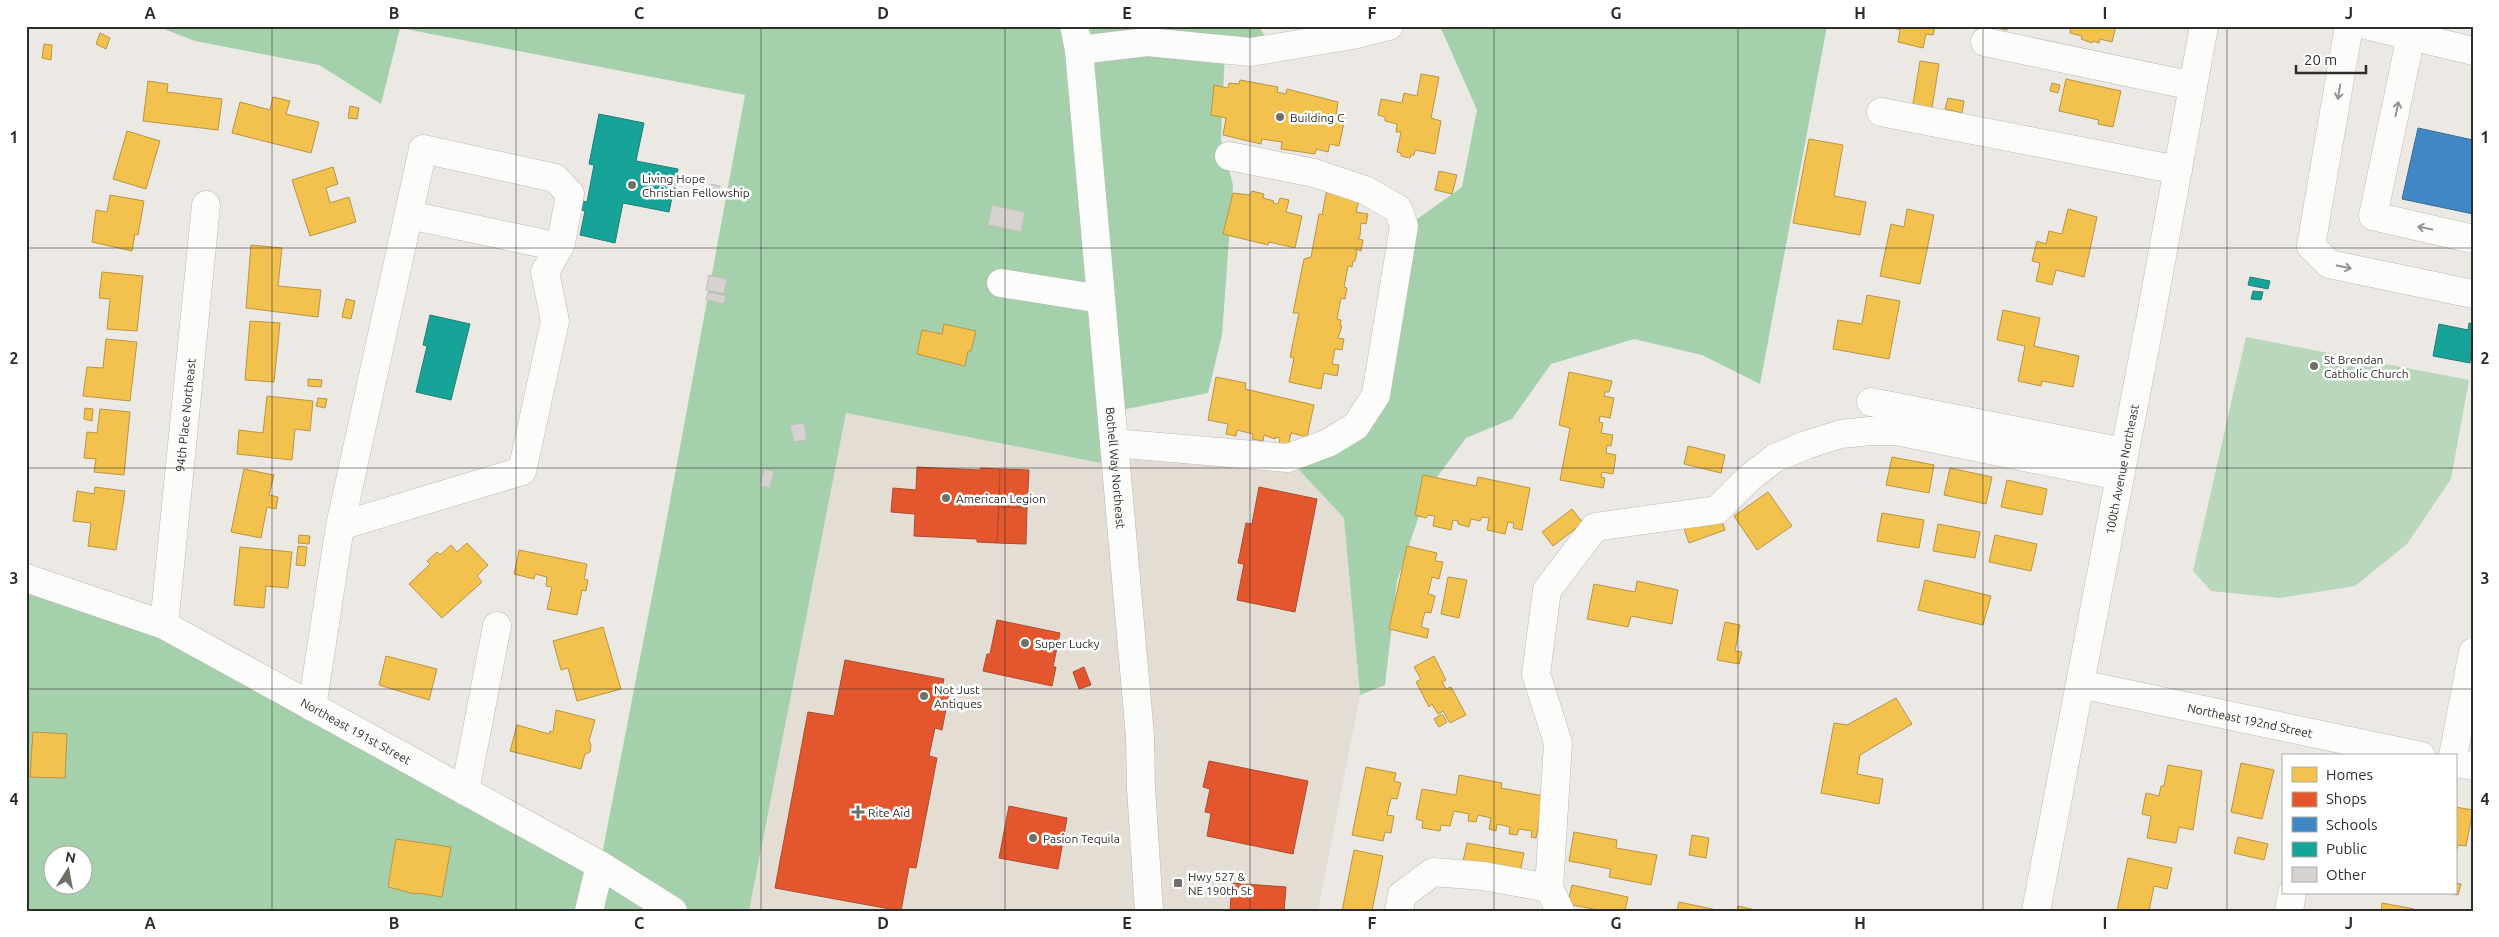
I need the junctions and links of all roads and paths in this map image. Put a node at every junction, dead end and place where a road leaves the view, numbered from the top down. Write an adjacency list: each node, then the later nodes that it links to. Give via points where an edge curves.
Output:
1 (1389, 26): 5 (street)
2 (2204, 26): 10 (street, 100th Avenue Northeast)
3 (2349, 26): 19 (street, one-way to 19, via 2311,246 2329,264)
4 (2369, 26): 6 (street)
5 (1351, 31): 7 (street, via 1250,52)
6 (2411, 36): 9 (street); 16 (street, one-way to 6, via 2373,216)
7 (1077, 38): 20 (street, Bothell Way Northeast)
8 (1985, 42): 10 (street)
9 (2473, 51)
10 (2193, 86): 13 (street, 100th Avenue Northeast)
11 (1881, 112): 13 (street)
12 (1229, 156): 22 (street, via 1314,173 1365,190 1398,209 1404,226 1376,395 1356,426 1328,443 1288,458)
13 (2178, 170): 23 (street, 100th Avenue Northeast)
14 (206, 205): 26 (street, 94th Place Northeast)
15 (409, 215): 17 (street); 17 (street, via 423,149 555,178 570,194); 24 (street)
16 (2473, 238)
17 (558, 248): 24 (street, via 545,272 555,321 522,471)
18 (1001, 283): 20 (street)
19 (2473, 294)
20 (1101, 299): 22 (street, Bothell Way Northeast)
21 (1872, 402): 23 (street)
22 (1114, 443): 42 (street, Bothell Way Northeast, via 1140,736 1140,787)
23 (2122, 464): 29 (street, 100th Avenue Northeast); 39 (street, via 1896,431 1841,434 1775,458 1717,510 1596,528 1547,590 1536,674 1558,743)
24 (340, 526): 30 (street)
25 (26, 578): 26 (street, Northeast 191st Street)
26 (164, 625): 30 (street, Northeast 191st Street)
27 (497, 626): 36 (street)
28 (2473, 652): 33 (street)
29 (2080, 684): 31 (street, Northeast 192nd Street); 44 (street, 100th Avenue Northeast)
30 (312, 707): 36 (street, Northeast 191st Street)
31 (2316, 745): 32 (street, Northeast 192nd Street)
32 (2402, 754)
33 (2452, 754)
34 (2456, 763): 35 (street)
35 (2473, 766)
36 (465, 791): 37 (street, Northeast 191st Street)
37 (600, 865): 40 (street); 41 (street, Northeast 191st Street)
38 (2292, 894): 45 (street)
39 (1555, 899): 43 (street, via 1483,876 1433,872 1402,895)
40 (589, 911)
41 (673, 911)
42 (1149, 911)
43 (1399, 911)
44 (2036, 911)
45 (2289, 911)

